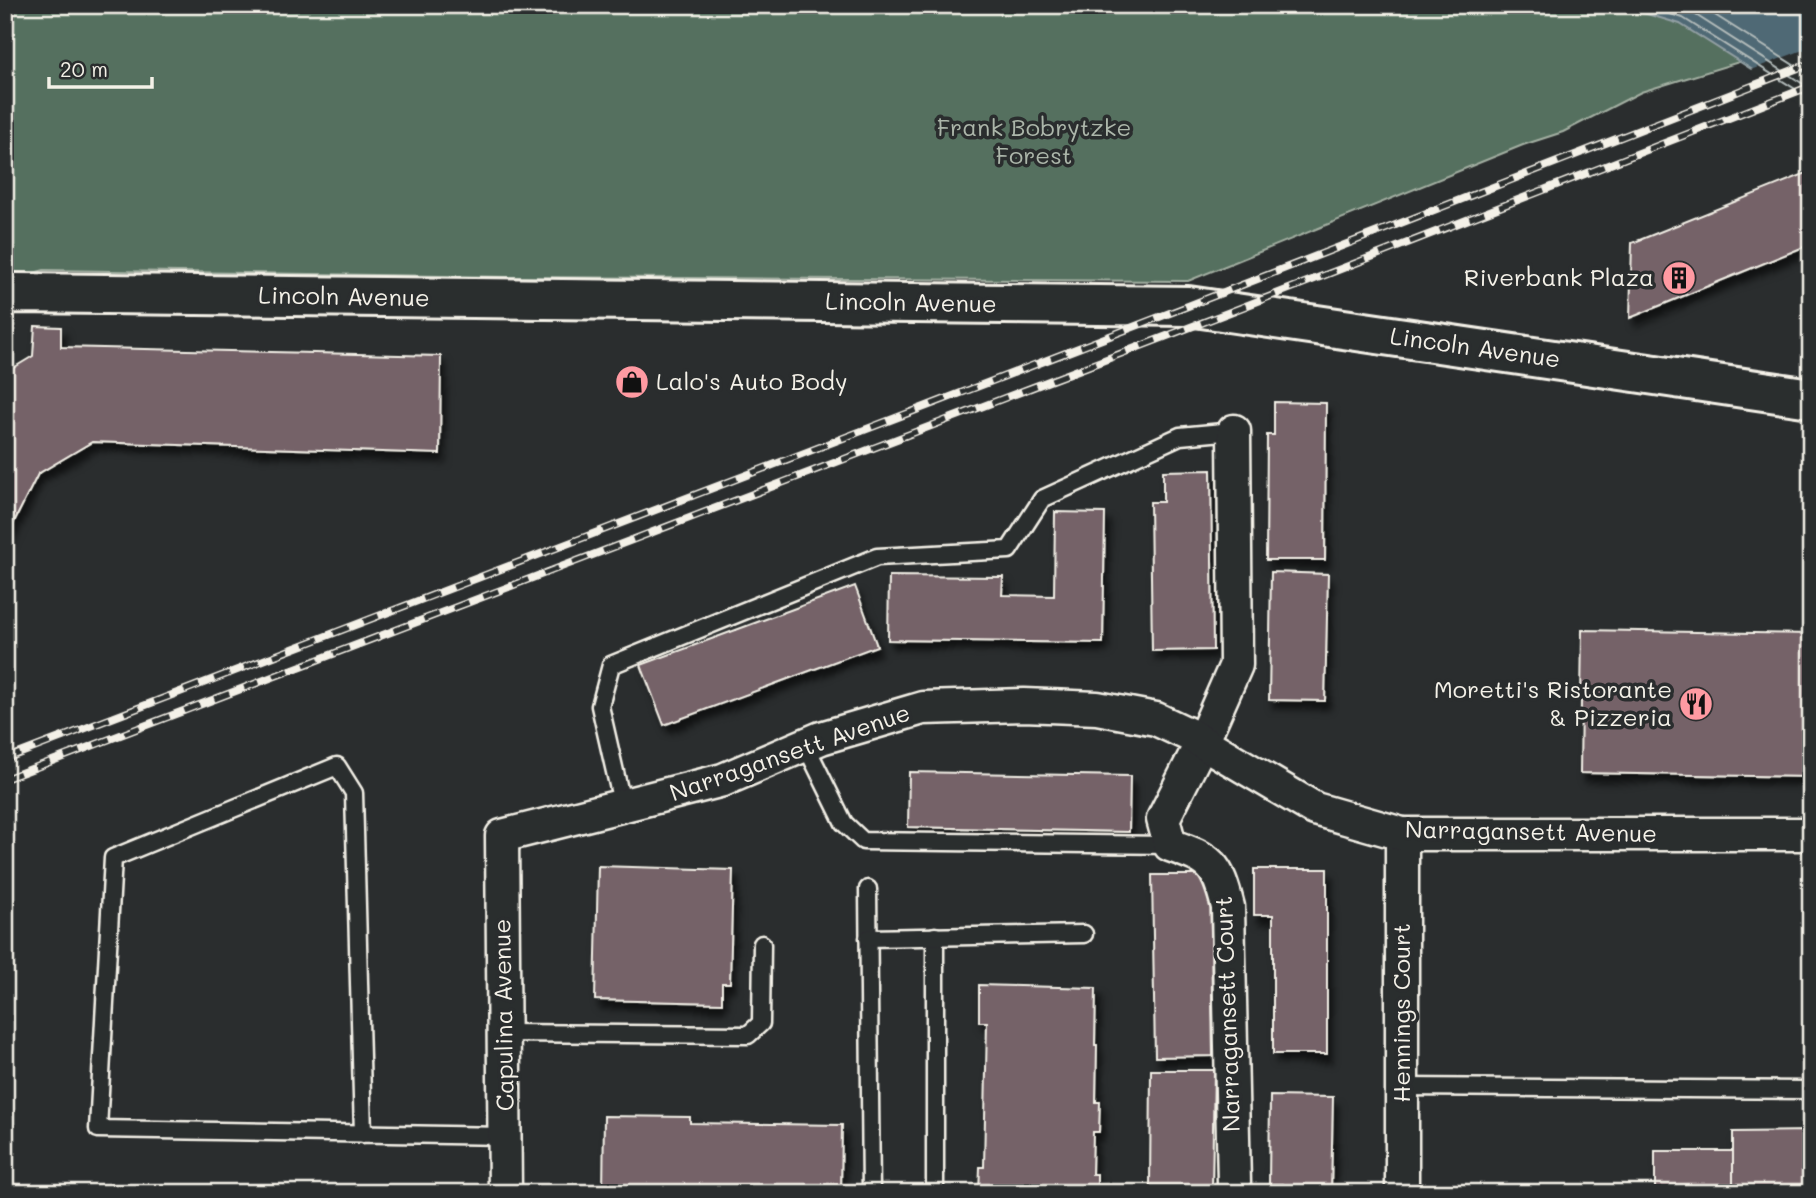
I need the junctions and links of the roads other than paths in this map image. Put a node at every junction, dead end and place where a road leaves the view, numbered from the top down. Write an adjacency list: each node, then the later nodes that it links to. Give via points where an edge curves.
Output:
1 (5, 295): 2 (main road, Lincoln Avenue, via 1188,306)
2 (1811, 398)
3 (1234, 431): 4 (street, via 1236,665); 6 (lane, via 1180,436 1042,499 1009,550 877,557 611,665 600,706)
4 (1202, 742): 5 (street, Narragansett Avenue, via 1156,719 1097,708 1024,705 923,708); 7 (street, Narragansett Avenue, via 1315,809); 10 (street, via 1163,819)
5 (805, 744): 6 (street, Narragansett Avenue, via 723,780); 10 (lane, via 844,823 863,841)
6 (623, 807): 9 (street, Narragansett Avenue)
7 (1402, 834): 8 (street, Narragansett Avenue); 17 (street, Hennings Court)
8 (1811, 834)
9 (502, 836): 16 (street, Capulina Avenue)
10 (1170, 845): 21 (street, Narragansett Court, via 1206,858 1221,878 1228,907)
11 (868, 889): 14 (lane)
12 (1084, 934): 13 (lane)
13 (935, 936): 14 (lane); 24 (lane)
14 (868, 938): 23 (lane)
15 (762, 944): 16 (lane, via 761,1023 748,1035)
16 (504, 1034): 20 (street, Capulina Avenue)
17 (1402, 1087): 18 (lane); 25 (street, Hennings Court)
18 (1811, 1090)
19 (363, 1134): 19 (lane, via 98,1129 113,858 337,766 354,793); 20 (lane)
20 (505, 1136): 22 (street, Capulina Avenue)
21 (1234, 1184)
22 (505, 1193)
23 (871, 1193)
24 (935, 1193)
25 (1402, 1193)

